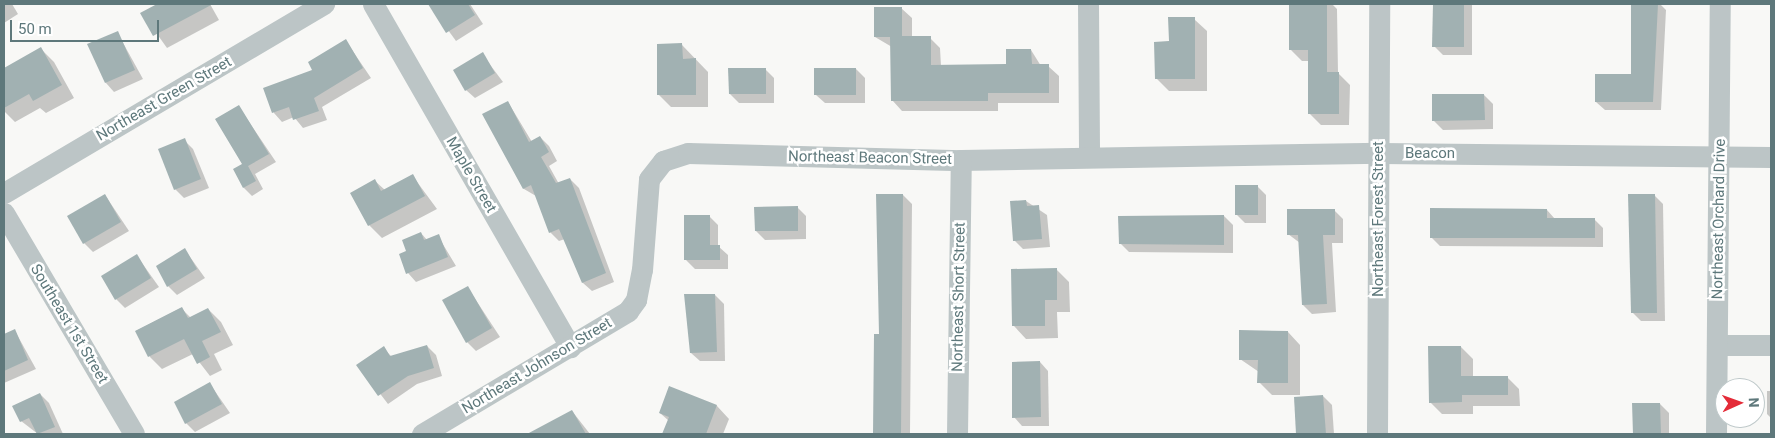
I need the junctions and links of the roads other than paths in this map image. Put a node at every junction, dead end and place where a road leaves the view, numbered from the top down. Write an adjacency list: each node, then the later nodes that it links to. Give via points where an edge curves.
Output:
1 (324, 4): 12 (street, Northeast Green Street)
2 (372, 4): 16 (street, Maple Street)
3 (1088, 4): 7 (street)
4 (1379, 4): 6 (street, Northeast Forest Street)
5 (1720, 4): 8 (street, Northeast Orchard Drive)
6 (1380, 153): 7 (street, Beacon); 8 (street, Beacon); 20 (street, Northeast Forest Street)
7 (1089, 155): 10 (street, Northeast Beacon Street)
8 (1721, 156): 9 (street, Beacon); 14 (street, Northeast Orchard Drive)
9 (1771, 158)
10 (961, 160): 11 (street, Northeast Beacon Street, via 688,153 671,157); 19 (street, Northeast Short Street)
11 (654, 169): 16 (street, Northeast Johnson Street, via 645,200 642,270 636,300 606,327)
12 (4, 193)
13 (4, 213): 17 (street, Southeast 1st Street)
14 (1717, 345): 15 (street); 21 (street, Northeast Orchard Drive)
15 (1771, 345)
16 (570, 347): 18 (street, Northeast Johnson Street)
17 (134, 434)
18 (422, 434)
19 (957, 434)
20 (1377, 434)
21 (1716, 434)

